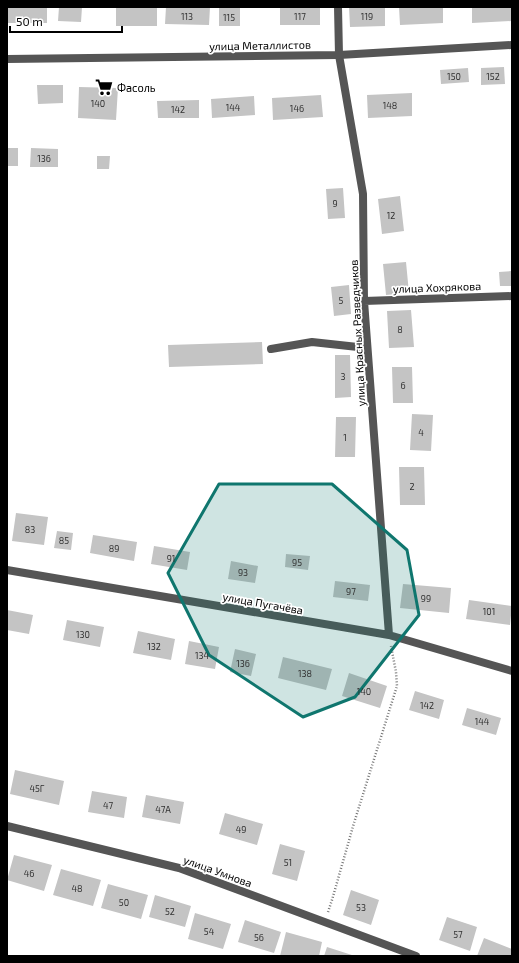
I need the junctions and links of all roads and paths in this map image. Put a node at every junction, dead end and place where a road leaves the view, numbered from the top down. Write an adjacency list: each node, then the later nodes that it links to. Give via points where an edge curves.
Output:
1 (338, 7): 3 (street, улица Красных Разведчиков)
2 (512, 44): 3 (street, улица Металлистов)
3 (339, 55): 4 (street, улица Металлистов); 6 (street, улица Красных Разведчиков, via 363,194)
4 (7, 59)
5 (512, 296): 6 (street, улица Хохрякова)
6 (364, 301): 7 (street, улица Красных Разведчиков)
7 (368, 348): 8 (street, via 312,342); 10 (street, улица Красных Разведчиков)
8 (271, 349)
9 (7, 570): 10 (street, улица Пугачёва)
10 (389, 635): 11 (street, улица Пугачёва); 13 (path, via 397,686)
11 (512, 671)
12 (7, 826): 13 (street, улица Умнова, via 179,868)
13 (324, 922): 14 (street, улица Умнова)
14 (416, 956)

